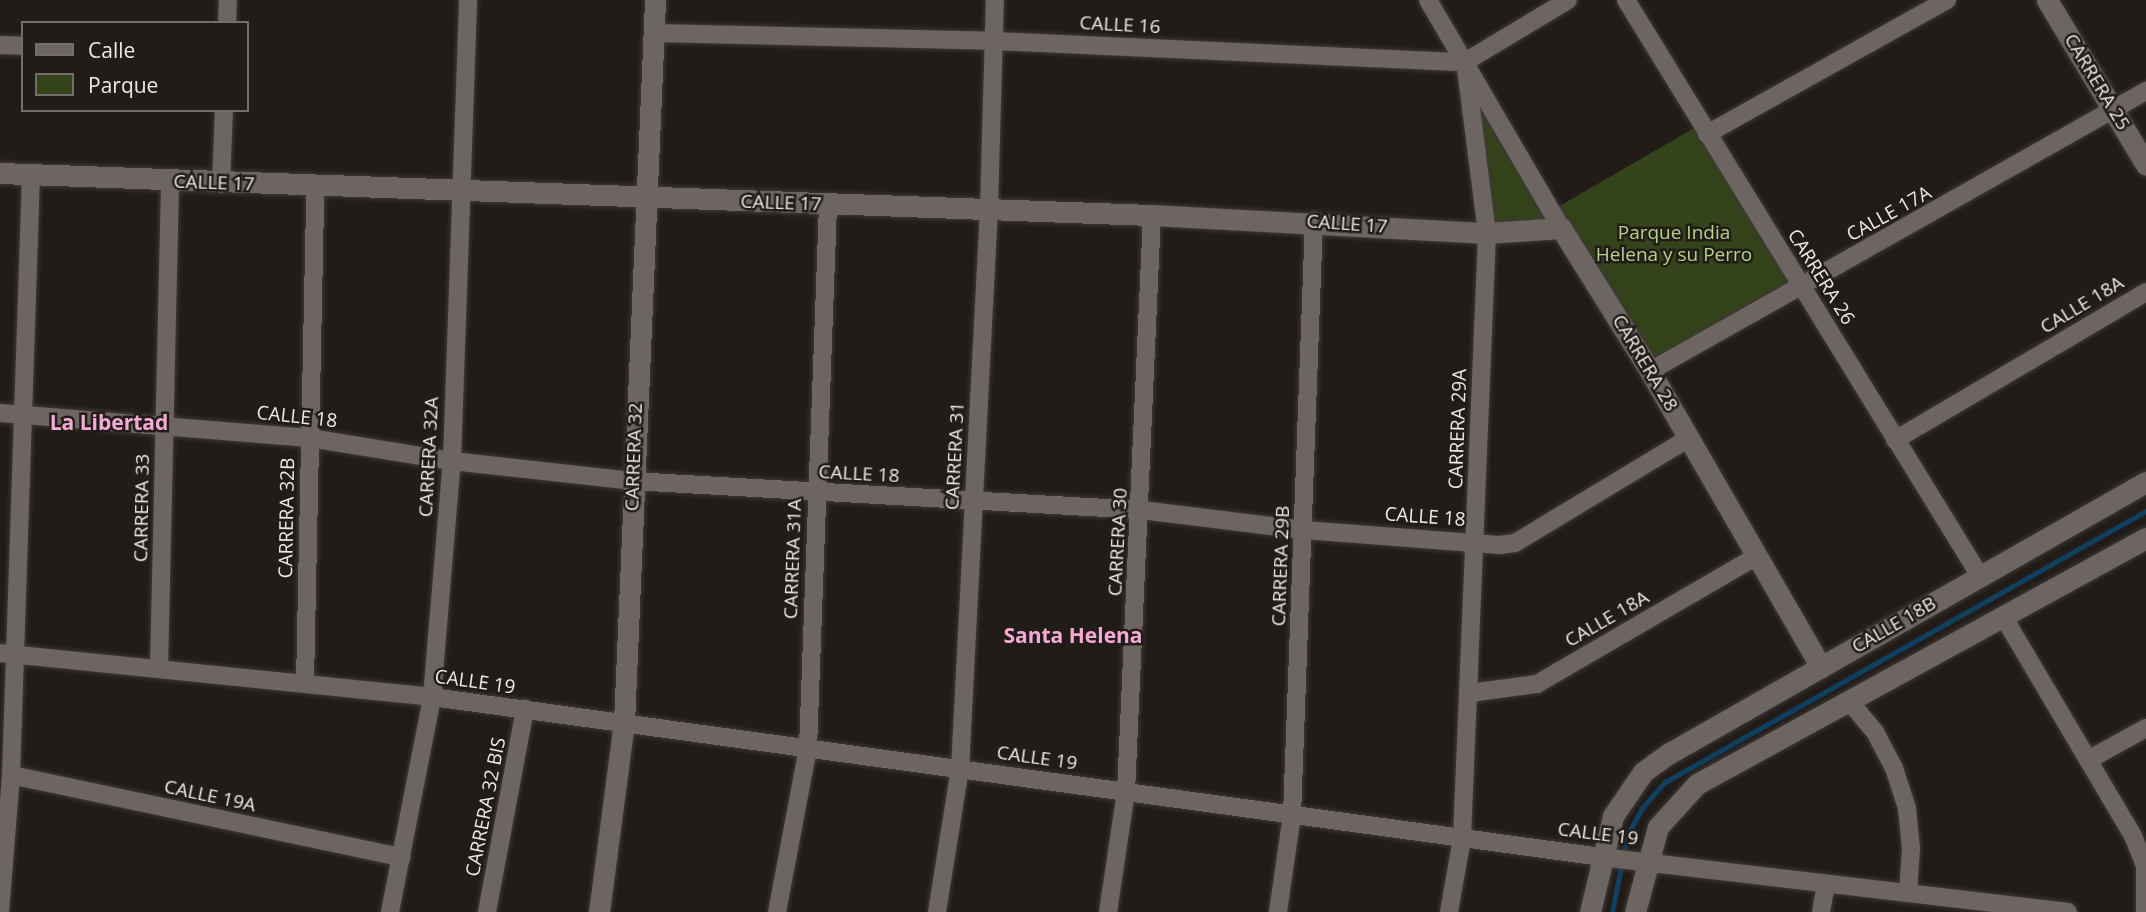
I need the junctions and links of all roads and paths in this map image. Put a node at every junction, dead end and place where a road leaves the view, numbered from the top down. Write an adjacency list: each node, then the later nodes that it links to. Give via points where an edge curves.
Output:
1 (228, 0): 10 (street)
2 (468, 0): 26 (street, CARRERA 32A)
3 (655, 0): 11 (street, CARRERA 32)
4 (995, 0): 12 (street, CARRERA 31)
5 (1428, 0): 15 (street, CARRERA 29A)
6 (1568, 0): 15 (street)
7 (1626, 0): 19 (street, CARRERA 26)
8 (1947, 0): 19 (street)
9 (2047, 0): 18 (street, CARRERA 25)
10 (227, 21)
11 (654, 33): 12 (street, CALLE 16); 27 (street, CARRERA 32)
12 (994, 41): 15 (street, CALLE 16); 29 (street, CARRERA 31)
13 (0, 45): 14 (street)
14 (21, 46)
15 (1465, 62): 32 (street, CARRERA 28); 33 (street, CARRERA 29A)
16 (2146, 91): 18 (street, CALLE 17A)
17 (224, 112): 24 (street)
18 (2114, 112): 20 (street, CARRERA 25); 34 (street, CALLE 17A)
19 (1707, 134): 34 (street, CARRERA 26)
20 (2146, 165)
21 (0, 173): 22 (street, CALLE 17)
22 (31, 176): 23 (street, CALLE 17); 38 (street)
23 (170, 181): 24 (street, CALLE 17); 39 (street, CARRERA 33)
24 (221, 184): 25 (street, CALLE 17)
25 (314, 186): 26 (street, CALLE 17); 40 (street, CARRERA 32B)
26 (461, 192): 27 (street, CALLE 17); 43 (street, CARRERA 32A)
27 (645, 198): 28 (street, CALLE 17); 44 (street, CARRERA 32)
28 (828, 204): 29 (street, CALLE 17); 46 (street, CARRERA 31A)
29 (989, 209): 30 (street, CALLE 17); 47 (street, CARRERA 31)
30 (1152, 215): 31 (street, CALLE 17); 48 (street, CARRERA 30)
31 (1314, 221): 33 (street, CALLE 17); 49 (street, CARRERA 29B)
32 (1561, 228): 33 (street, CALLE 17); 36 (street, CARRERA 28)
33 (1487, 233): 51 (street, CARRERA 29A)
34 (1803, 285): 36 (street, CALLE 17A); 42 (street, CARRERA 26)
35 (2146, 292): 42 (street, CALLE 18A)
36 (1650, 371): 41 (street, CARRERA 28)
37 (0, 413): 38 (street, CALLE 18)
38 (23, 415): 39 (street, CALLE 18); 55 (street)
39 (165, 425): 40 (street, CALLE 18); 57 (street, CARRERA 33)
40 (310, 438): 43 (street, CALLE 18); 58 (street, CARRERA 32B)
41 (1689, 438): 51 (street, CALLE 18, via 1515,543); 52 (street, CARRERA 28)
42 (1895, 440): 53 (street, CARRERA 26)
43 (452, 461): 44 (street, CALLE 18); 60 (street, CARRERA 32A)
44 (632, 481): 46 (street, CALLE 18); 63 (street, CARRERA 32)
45 (2146, 482): 53 (street, CALLE 18B)
46 (816, 494): 47 (street, CALLE 18); 65 (street, CARRERA 31A)
47 (974, 500): 48 (street, CALLE 18); 67 (street, CARRERA 31)
48 (1141, 510): 49 (street, CALLE 18); 69 (street, CARRERA 30)
49 (1304, 530): 51 (street, CALLE 18); 70 (street, CARRERA 29B)
50 (2146, 538): 54 (street)
51 (1474, 541): 59 (street, CARRERA 29A)
52 (1757, 556): 56 (street, CARRERA 28); 59 (street, CALLE 18A, via 1536,684)
53 (1980, 576): 56 (street, CALLE 18B)
54 (2003, 616): 61 (street); 66 (street)
55 (7, 654): 57 (street, CALLE 19); 68 (street)
56 (1821, 667): 73 (street, CALLE 18B, via 1643,772 1613,816)
57 (159, 669): 58 (street, CALLE 19)
58 (305, 682): 60 (street, CALLE 19)
59 (1470, 693): 71 (street, CARRERA 29A)
60 (432, 697): 62 (street, CALLE 19); 72 (street, CARRERA 32A)
61 (1849, 701): 74 (street, via 1697,784 1670,808); 76 (street, via 1875,732 1903,795 1911,849)
62 (526, 709): 63 (street, CALLE 19); 80 (street, CARRERA 32 BIS)
63 (624, 723): 65 (street, CALLE 19); 81 (street, CARRERA 32)
64 (2146, 728): 66 (street)
65 (808, 748): 67 (street, CALLE 19); 82 (street, CARRERA 31A)
66 (2088, 760): 91 (street, via 2145,865)
67 (960, 769): 69 (street, CALLE 19); 83 (street, CARRERA 31)
68 (11, 775): 72 (street, CALLE 19A); 78 (street)
69 (1126, 792): 70 (street, CALLE 19); 84 (street, CARRERA 30)
70 (1292, 815): 71 (street, CALLE 19); 85 (street, CARRERA 29B)
71 (1462, 838): 73 (street, CALLE 19); 86 (street, CARRERA 29A)
72 (401, 857): 79 (street, CARRERA 32A)
73 (1605, 857): 74 (street, CALLE 19); 87 (street)
74 (1639, 860): 75 (street, CALLE 19); 88 (street)
75 (1826, 883): 76 (street, CALLE 19); 89 (street)
76 (1908, 893): 77 (street, CALLE 19)
77 (1984, 907): 90 (street, CALLE 19)
78 (0, 912)
79 (390, 912)
80 (487, 912)
81 (598, 912)
82 (777, 912)
83 (937, 912)
84 (1108, 912)
85 (1278, 912)
86 (1449, 912)
87 (1590, 912)
88 (1635, 912)
89 (1821, 912)
90 (2068, 912)
91 (2145, 912)

